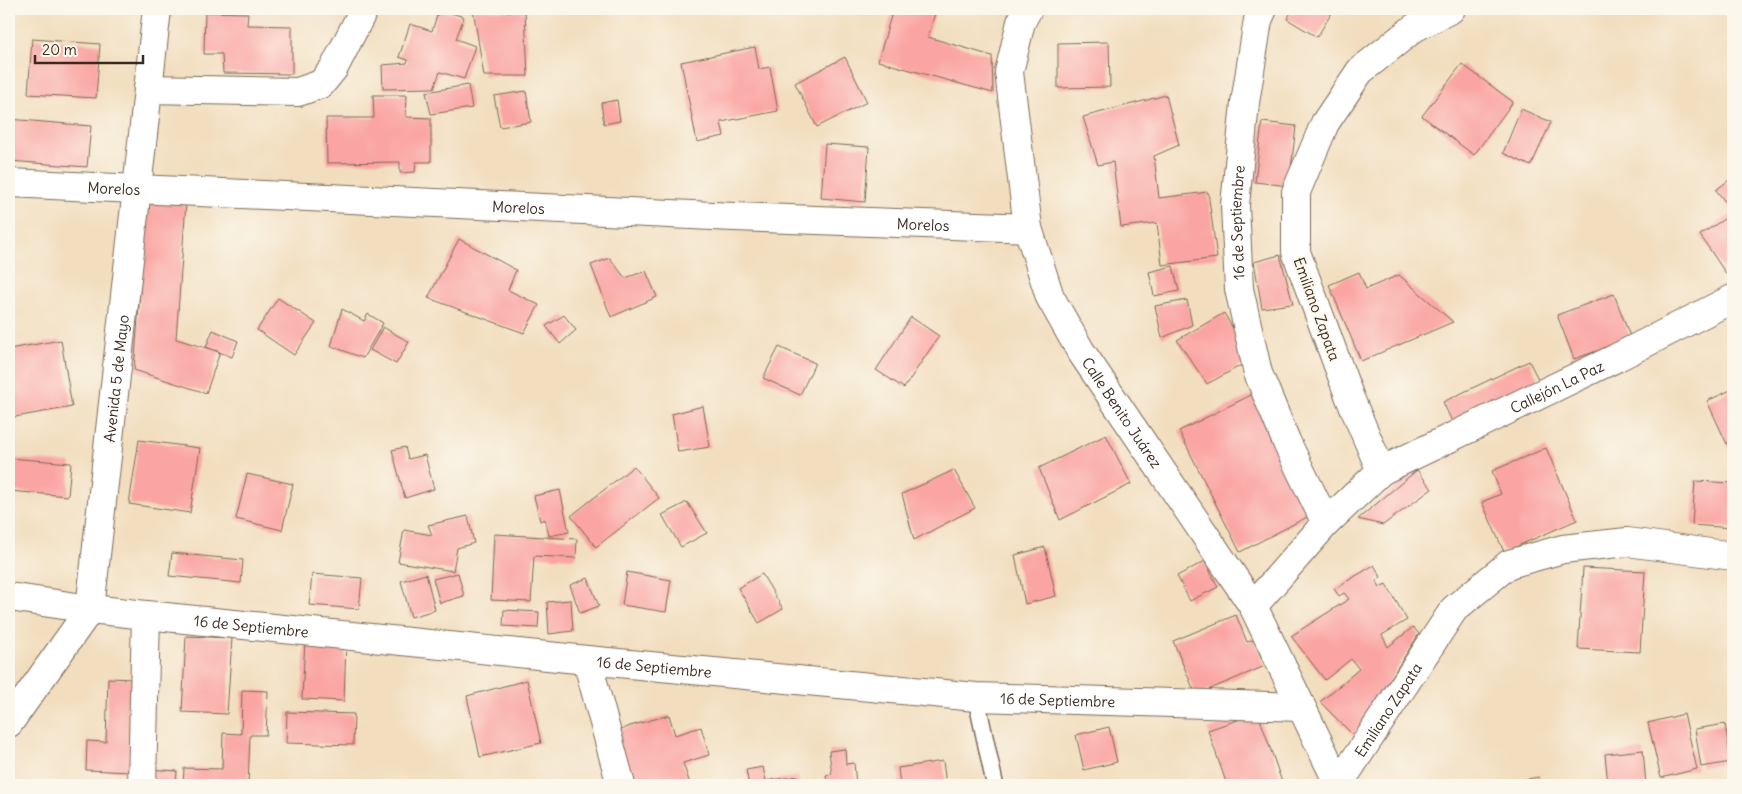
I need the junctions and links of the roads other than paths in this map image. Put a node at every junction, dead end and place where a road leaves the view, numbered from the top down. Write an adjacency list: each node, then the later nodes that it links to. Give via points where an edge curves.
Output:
1 (157, 9): 6 (street, Avenida 5 de Mayo)
2 (364, 9): 6 (street, via 334,68 321,84 298,92)
3 (1028, 9): 9 (street, Calle Benito Juárez, via 1021,22 1009,72)
4 (1263, 9): 12 (street, 16 de Septiembre, via 1258,20 1245,103 1235,205 1239,289 1258,373)
5 (1451, 9): 11 (street, Emiliano Zapata, via 1414,28 1360,72 1325,123 1296,192 1296,252)
6 (148, 89): 8 (street, Avenida 5 de Mayo)
7 (9, 183): 8 (street, Morelos)
8 (137, 188): 9 (street, Morelos); 16 (street, Avenida 5 de Mayo)
9 (1028, 228): 15 (street, Calle Benito Juárez, via 1050,297 1080,350)
10 (1732, 299): 11 (street, Callejón La Paz)
11 (1381, 471): 12 (street)
12 (1326, 523): 15 (street)
13 (1733, 556): 25 (street, Emiliano Zapata, via 1627,542 1563,549 1509,564 1454,609)
14 (9, 597): 16 (street, 16 de Septiembre)
15 (1253, 606): 20 (street, Calle Benito Juárez)
16 (90, 609): 17 (street, 16 de Septiembre); 21 (street, Avenida 5 de Mayo)
17 (146, 615): 18 (street, 16 de Septiembre); 22 (street)
18 (587, 660): 19 (street, 16 de Septiembre); 23 (street)
19 (976, 697): 20 (street, 16 de Septiembre); 24 (lane)
20 (1301, 707): 25 (street, Calle Benito Juárez)
21 (9, 723)
22 (142, 785)
23 (620, 785)
24 (995, 785)
25 (1339, 785)

